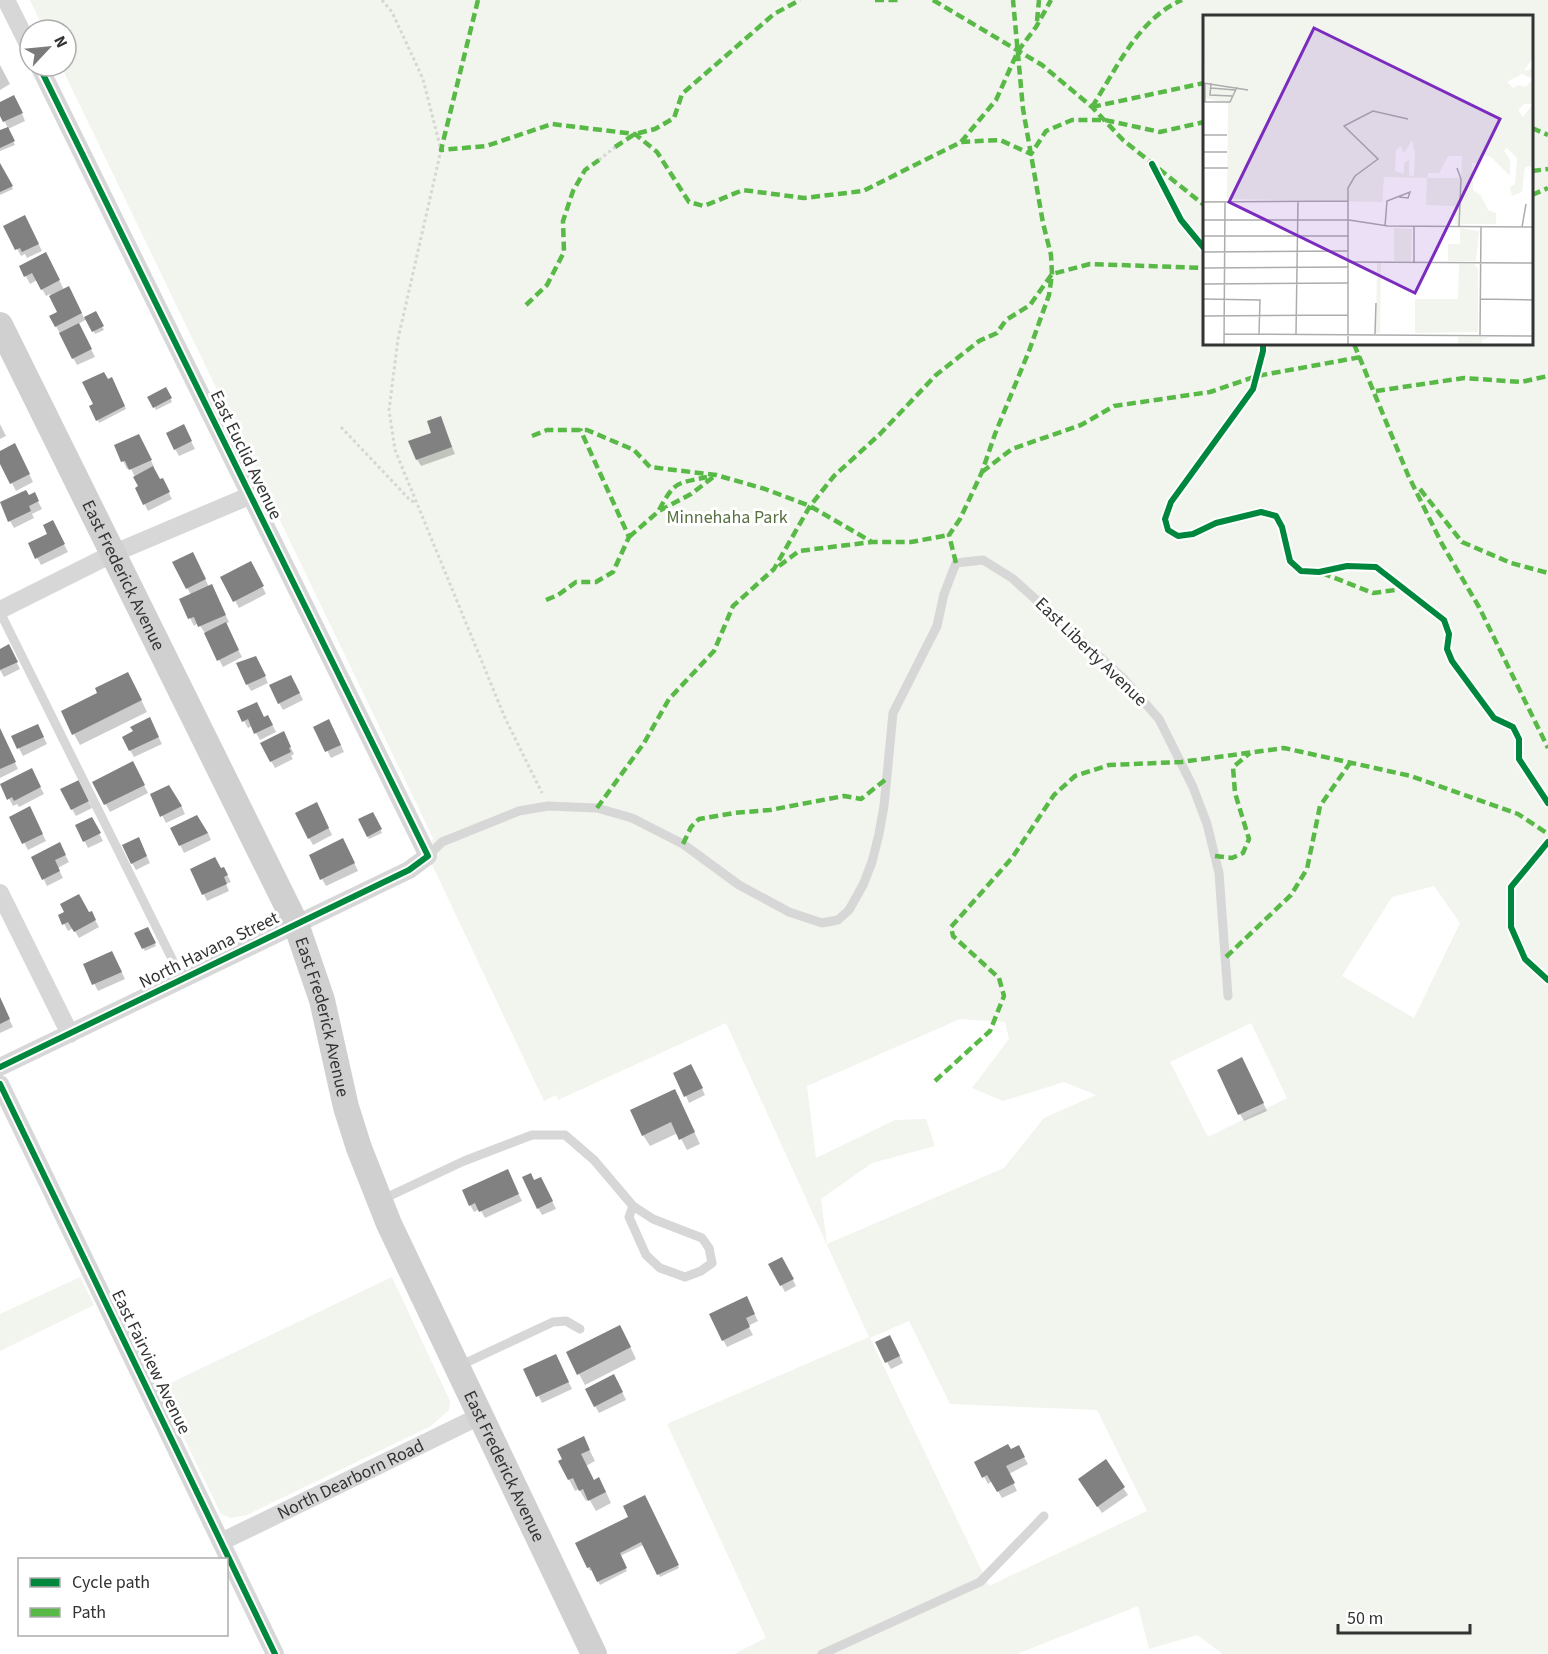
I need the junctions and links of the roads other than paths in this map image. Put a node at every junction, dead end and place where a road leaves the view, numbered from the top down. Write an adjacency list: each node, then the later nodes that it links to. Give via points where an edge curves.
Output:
1 (6, 0): 2 (street)
2 (18, 24)
3 (45, 78): 5 (street, East Euclid Avenue)
4 (0, 325): 6 (main road, East Frederick Avenue)
5 (249, 496): 6 (street); 9 (street, East Euclid Avenue)
6 (112, 554): 8 (street); 11 (main road, East Frederick Avenue)
7 (956, 563): 9 (lane, North Havana Street, via 937,626 893,713 884,806 872,862 849,910 838,920 822,923 764,900 683,844 632,818 597,808 549,806 519,811 442,842); 13 (lane, East Liberty Avenue, via 983,560 1012,578 1123,678 1159,719 1207,824 1219,873)
8 (0, 611): 12 (lane)
9 (428, 856): 11 (street, North Havana Street, via 410,870)
10 (0, 893): 14 (street)
11 (296, 924): 12 (street, North Havana Street); 17 (main road, East Frederick Avenue, via 322,1000 358,1148)
12 (182, 980): 14 (street, North Havana Street)
13 (1228, 996)
14 (70, 1034): 15 (street, North Havana Street)
15 (0, 1067)
16 (0, 1084): 23 (street, East Fairview Avenue)
17 (379, 1201): 18 (lane, via 464,1161 532,1135 565,1135 594,1160); 20 (main road, East Frederick Avenue)
18 (633, 1206): 18 (lane, via 653,1219 702,1238 712,1263 685,1277 660,1268 646,1255 629,1217)
19 (580, 1329): 20 (lane, via 566,1321 553,1322)
20 (457, 1367): 21 (main road, East Frederick Avenue)
21 (480, 1416): 23 (street, North Dearborn Road); 25 (main road, East Frederick Avenue)
22 (1044, 1516): 26 (lane, via 980,1582)
23 (221, 1542): 24 (street, East Fairview Avenue)
24 (275, 1654)
25 (594, 1654)
26 (822, 1654)

